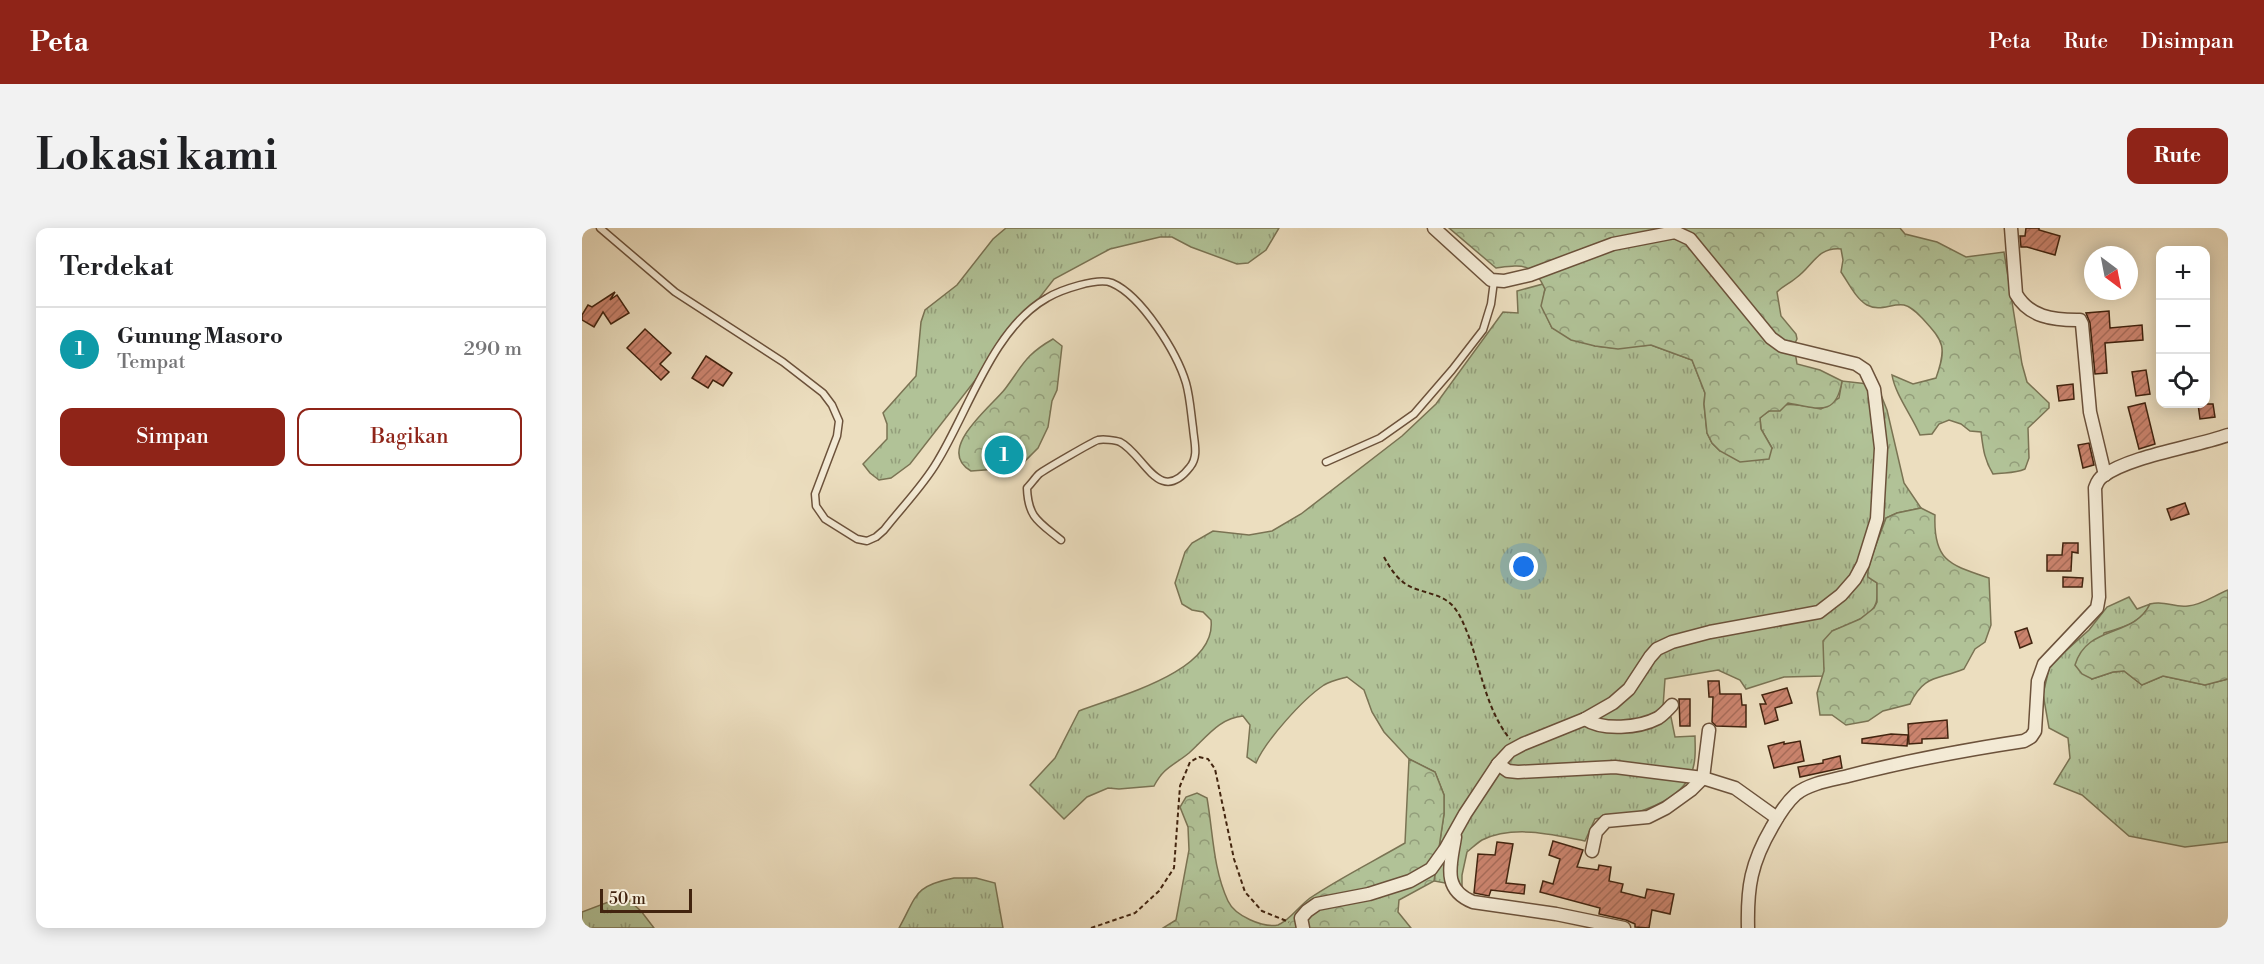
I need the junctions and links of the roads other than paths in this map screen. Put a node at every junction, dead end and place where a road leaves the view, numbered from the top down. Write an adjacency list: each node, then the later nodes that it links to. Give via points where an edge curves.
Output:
1 (600, 228): 8 (lane, via 675,292 783,362 823,393 839,420 837,436 815,494 816,506 825,519 867,541 884,530 937,463 982,374 1027,310 1048,297 1097,281 1110,283 1131,295 1172,351 1187,385 1196,454 1182,477 1168,482 1152,477 1131,449 1118,441 1097,440 1039,475 1027,488 1028,507)
2 (1434, 228): 4 (street)
3 (2011, 228): 7 (street, via 2016,294 2021,303 2044,318 2080,320 2082,324 2090,412)
4 (1494, 280): 6 (lane, via 1483,330 1414,414 1380,438); 10 (street, via 1530,275 1612,244 1675,232 1690,239 1771,338 1782,346 1856,364 1865,370 1874,389 1881,448 1877,519 1855,579 1819,612 1710,632 1657,649 1623,696)
5 (2228, 435): 7 (street, via 2149,457)
6 (1326, 462)
7 (2105, 475): 14 (street, via 2095,488 2097,609 2044,664 2031,737 1933,755 1808,788 1796,794)
8 (1061, 540)
9 (1672, 705): 10 (street, via 1656,719 1634,725 1595,726)
10 (1585, 719): 12 (street, via 1517,747)
11 (1709, 730): 13 (street)
12 (1498, 764): 13 (street, via 1518,772 1615,767); 15 (street)
13 (1703, 778): 14 (street, via 1735,788); 16 (street, via 1682,797 1648,817 1606,821 1596,832)
14 (1777, 818): 19 (street, via 1755,862 1748,892)
15 (1457, 828): 17 (street, via 1431,868 1410,881 1369,894 1317,904 1302,918); 18 (street, via 1450,874 1460,897)
16 (1592, 851)
17 (1303, 928)
18 (1624, 928)
19 (1748, 928)

